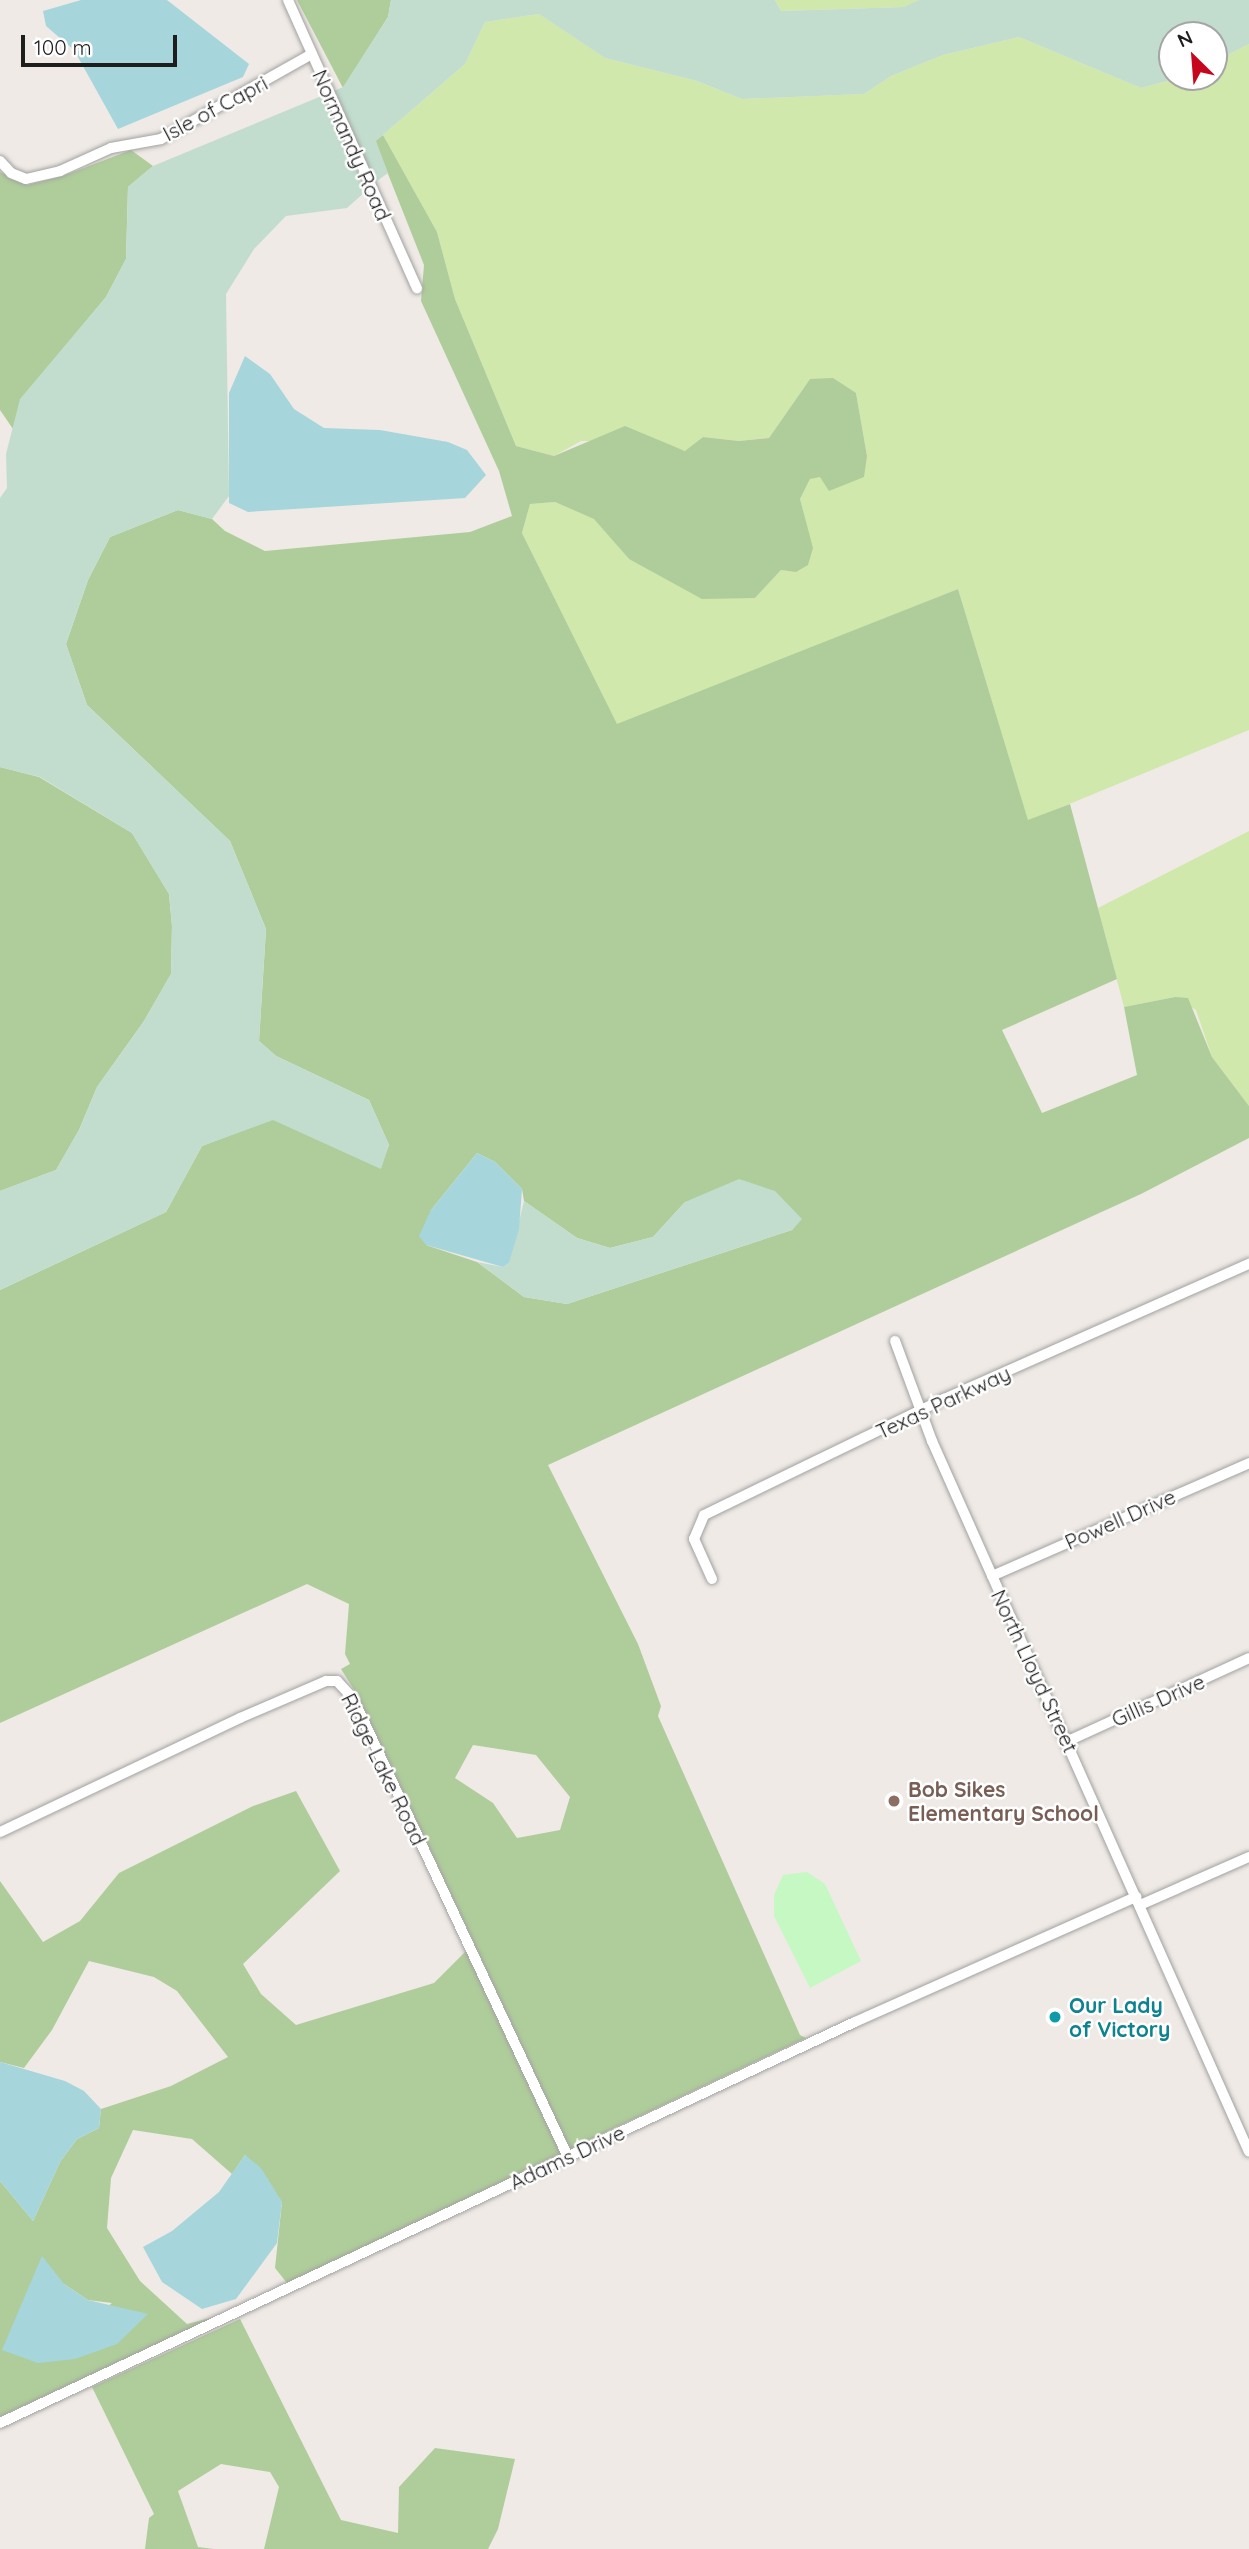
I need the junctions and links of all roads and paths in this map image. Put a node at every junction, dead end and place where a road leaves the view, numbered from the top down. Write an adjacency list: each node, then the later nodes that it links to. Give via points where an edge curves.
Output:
1 (288, 0): 2 (street, Normandy Road)
2 (312, 54): 3 (street, Isle of Capri, via 161,139 111,148 60,171 26,179 10,173); 4 (street, Normandy Road)
3 (0, 161)
4 (417, 289)
5 (1249, 1264): 7 (street, Texas Parkway)
6 (895, 1341): 7 (street, North Lloyd Street)
7 (921, 1412): 9 (street, North Lloyd Street); 10 (street, Texas Parkway, via 704,1515 694,1539)
8 (1249, 1463): 9 (street, Powell Drive)
9 (992, 1576): 12 (street, North Lloyd Street)
10 (712, 1579)
11 (1249, 1658): 12 (street, Gillis Drive)
12 (1068, 1741): 15 (street, North Lloyd Street)
13 (0, 1832): 17 (street, Ridge Lake Road, via 253,1713 326,1681 337,1681 353,1698)
14 (1249, 1857): 15 (street, Adams Drive)
15 (1138, 1901): 16 (street, North Lloyd Street); 17 (street, Adams Drive, via 875,2012)
16 (1249, 2152)
17 (568, 2157): 18 (street, Adams Drive)
18 (0, 2423)

